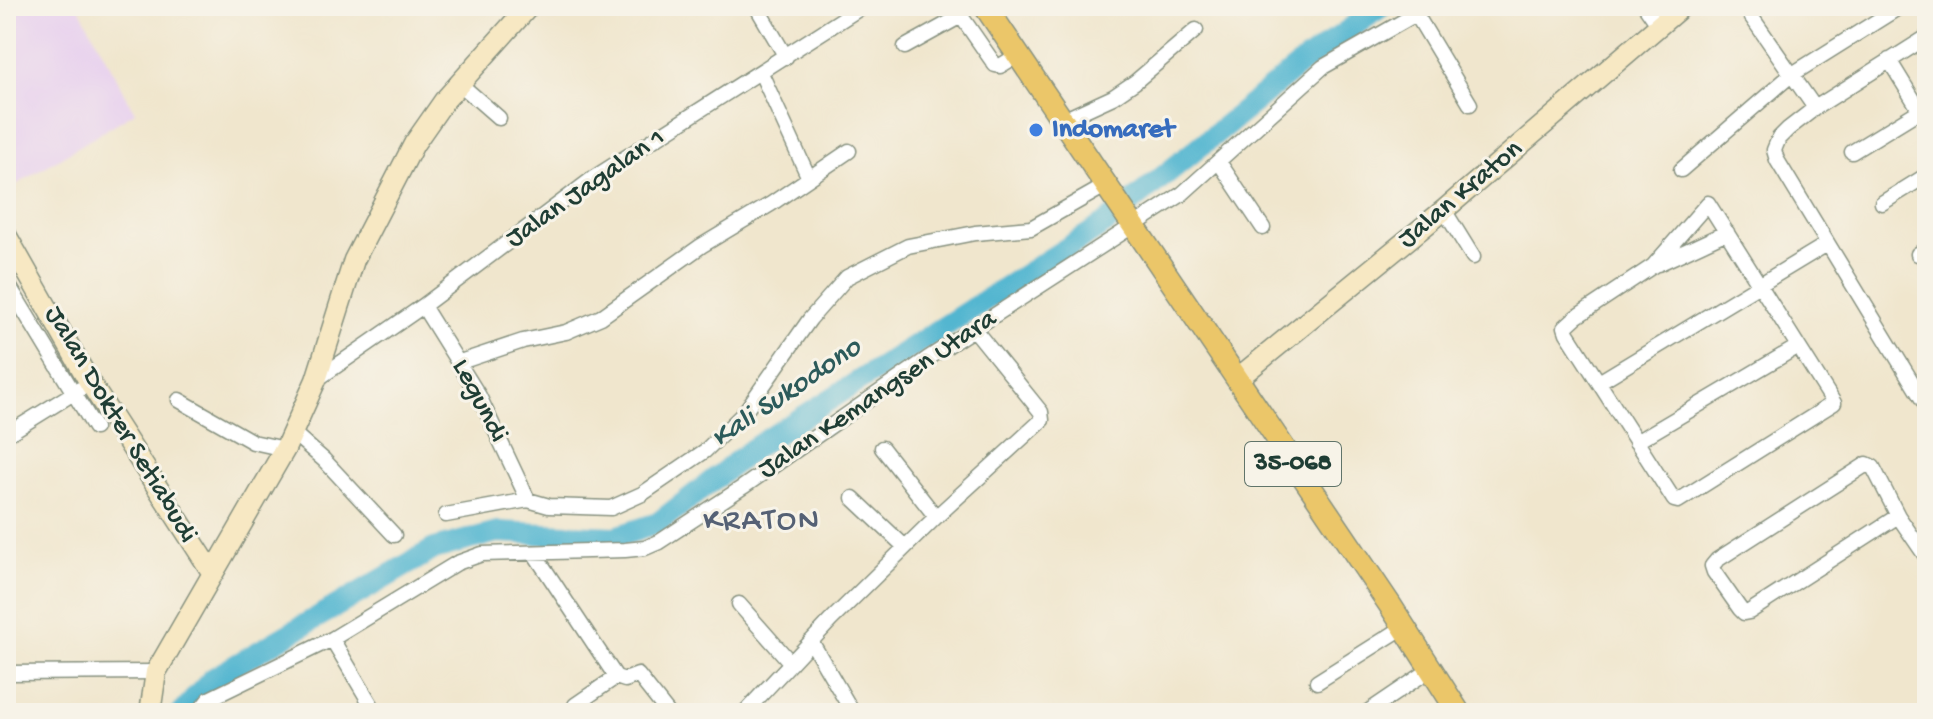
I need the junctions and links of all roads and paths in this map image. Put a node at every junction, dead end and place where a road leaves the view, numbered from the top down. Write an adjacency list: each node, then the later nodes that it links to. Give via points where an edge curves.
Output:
1 (529, 6): 19 (main road)
2 (756, 6): 15 (street)
3 (863, 6): 15 (street, Jalan Jagalan 1)
4 (985, 6): 14 (main road, 35-068)
5 (1645, 6): 10 (street)
6 (1682, 6): 10 (main road, Jalan Kraton)
7 (1744, 6): 18 (street)
8 (1901, 6): 18 (street)
9 (1420, 10): 20 (street); 27 (street, Jalan Kemangsen Utara, via 1323,67)
10 (1659, 26): 33 (main road, Jalan Kraton)
11 (1196, 30): 24 (street, via 1113,97)
12 (1927, 37): 16 (street)
13 (905, 47): 14 (street, via 961,16 995,65)
14 (1018, 55): 24 (main road, 35-068)
15 (786, 57): 17 (street, Jalan Jagalan 1)
16 (1889, 60): 21 (street); 22 (street)
17 (761, 73): 30 (street); 43 (street, Jalan Jagalan 1, via 592,179)
18 (1791, 75): 21 (street); 28 (street)
19 (460, 84): 23 (street); 48 (main road, via 414,144 354,260)
20 (1470, 104)
21 (1815, 108): 38 (street, via 1779,138 1774,150)
22 (1925, 113): 26 (street)
23 (499, 118)
24 (1063, 120): 31 (main road, 35-068)
25 (849, 151): 30 (street)
26 (1852, 152)
27 (1219, 162): 34 (street, Jalan Kemangsen Utara, via 1182,194); 35 (street)
28 (1681, 170)
29 (1927, 175): 32 (street)
30 (809, 178): 46 (street, via 601,317)
31 (1107, 189): 34 (main road, 35-068); 59 (street, via 1031,228 918,243 847,277 810,319 744,413 705,451 642,494 611,508)
32 (1882, 203)
33 (1444, 210): 39 (street); 47 (main road, Jalan Kraton)
34 (1128, 221): 44 (street, Jalan Kemangsen Utara); 47 (main road, 35-068)
35 (1263, 228)
36 (1727, 232): 40 (street); 40 (street, via 1708,203); 42 (street)
37 (6, 235): 50 (main road, Jalan Dokter Setiabudi)
38 (1827, 244): 42 (street); 52 (street)
39 (1473, 257)
40 (1653, 266): 49 (street, via 1567,324 1567,333)
41 (6, 281): 50 (street)
42 (1761, 285): 45 (street); 49 (street)
43 (423, 306): 46 (street, Legundi); 48 (street, Jalan Jagalan 1)
44 (974, 329): 62 (street, via 1043,417); 65 (street, Jalan Kemangsen Utara, via 659,542 625,550)
45 (1797, 347): 56 (street); 56 (street, via 1833,405 1686,498 1674,500)
46 (460, 362): 59 (street, Legundi)
47 (1237, 379): 69 (main road, 35-068)
48 (316, 380): 55 (main road)
49 (1599, 382): 56 (street)
50 (82, 388): 53 (street); 54 (street); 67 (main road, Jalan Dokter Setiabudi)
51 (179, 400): 55 (street, via 253,442)
52 (1927, 407)
53 (95, 428)
54 (6, 435)
55 (288, 440): 63 (street, via 324,460); 67 (main road)
56 (1636, 442)
57 (882, 448): 62 (street)
58 (853, 498): 64 (street)
59 (528, 500): 60 (street)
60 (446, 515)
61 (1898, 516): 61 (street, via 1749,612 1740,609 1712,566 1867,464); 66 (street)
62 (936, 517): 64 (street)
63 (394, 535)
64 (905, 547): 71 (street)
65 (534, 553): 70 (street, Jalan Kemangsen Utara, via 482,554 457,563); 76 (street)
66 (1927, 558)
67 (212, 572): 74 (main road)
68 (739, 604): 72 (street)
69 (1404, 627): 73 (main road, 35-068); 77 (street)
70 (332, 639): 80 (street, Jalan Kemangsen Utara, via 209,699); 81 (street)
71 (811, 641): 72 (street); 84 (street)
72 (791, 663): 83 (street)
73 (1431, 669): 85 (street); 86 (main road, 35-068)
74 (156, 672): 75 (street); 79 (main road)
75 (6, 673)
76 (616, 677): 78 (street); 82 (street, via 638,675)
77 (1317, 682)
78 (575, 705)
79 (150, 713)
80 (198, 713)
81 (376, 713)
82 (668, 713)
83 (744, 713)
84 (853, 713)
85 (1366, 713)
86 (1459, 713)

